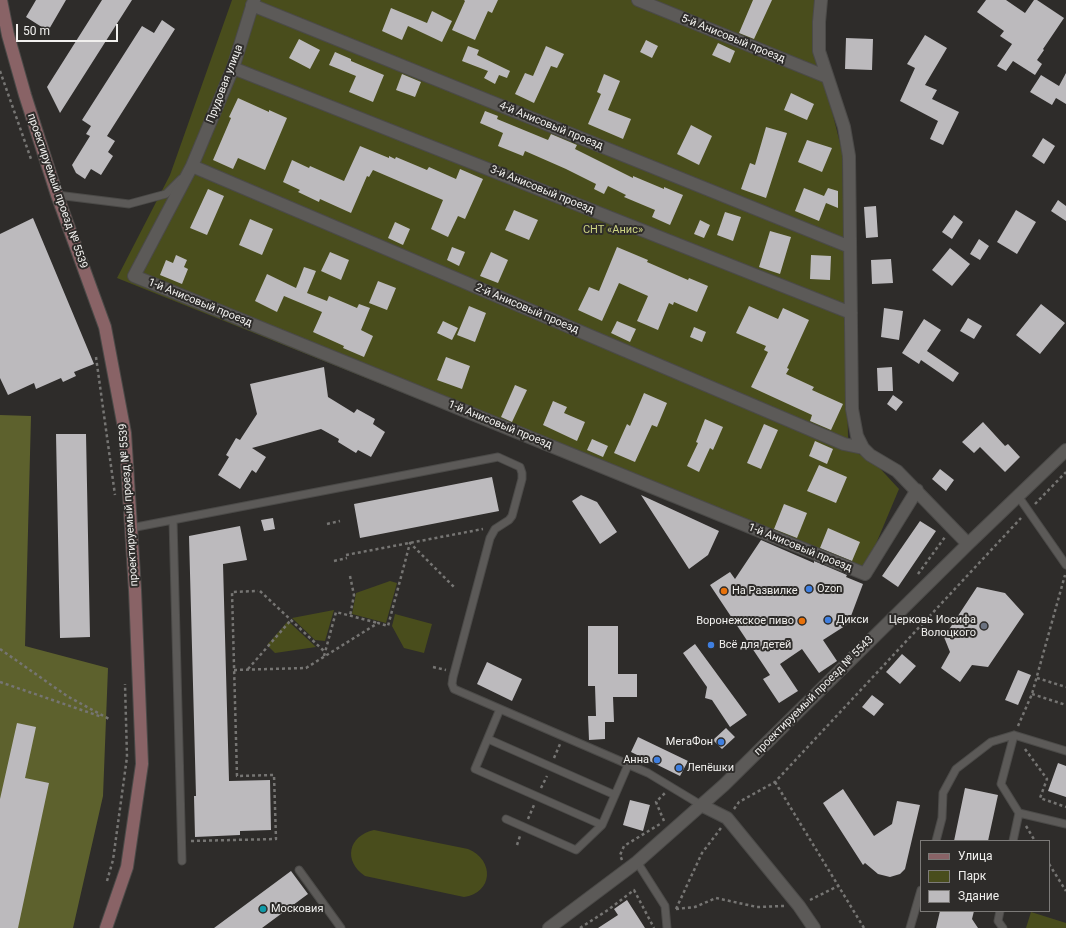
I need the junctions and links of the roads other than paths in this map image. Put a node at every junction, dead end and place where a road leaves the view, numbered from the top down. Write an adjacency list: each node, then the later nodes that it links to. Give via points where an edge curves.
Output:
1 (638, 0): 6 (street, 5-й Анисовый проезд)
2 (821, 0): 6 (street, via 819,51)
3 (253, 2): 5 (street, Прудовая улица); 9 (street, 4-й Анисовый проезд)
4 (1, 8): 8 (street, проектируемый проезд № 5539)
5 (233, 68): 7 (street, Прудовая улица); 11 (street, 3-й Анисовый проезд)
6 (827, 77): 9 (street, via 844,127 849,156)
7 (192, 166): 8 (lane, via 166,194 129,204); 10 (street, Прудовая улица); 12 (street, 2-й Анисовый проезд, via 836,441)
8 (57, 195): 17 (street, проектируемый проезд № 5539, via 105,327 125,433)
9 (850, 247): 11 (street)
10 (134, 276): 14 (street, 1-й Анисовый проезд, via 865,574)
11 (851, 313): 12 (street, via 852,409 857,436)
12 (863, 448): 14 (street, via 870,455 897,470)
13 (1066, 450): 15 (street, проектируемый проезд № 5543)
14 (917, 490): 18 (street)
15 (1018, 496): 18 (street, проектируемый проезд № 5543); 19 (lane)
16 (173, 520): 17 (lane); 20 (lane, via 498,457 515,464 520,467 522,473 512,516 493,531 490,538 452,684 459,692); 33 (lane)
17 (131, 528): 38 (street, проектируемый проезд № 5539, via 142,764 127,867)
18 (968, 544): 26 (street, проектируемый проезд № 5543)
19 (1066, 565)
20 (500, 710): 22 (lane); 24 (lane)
21 (1014, 735): 23 (lane); 27 (lane, via 1001,784); 31 (lane, via 991,742 956,769 943,793 942,818)
22 (488, 739): 25 (lane); 30 (lane, via 475,769)
23 (1066, 751)
24 (628, 765): 25 (lane); 26 (lane, via 648,773)
25 (616, 795): 30 (lane)
26 (701, 805): 34 (street, проектируемый проезд № 5543); 42 (street, via 727,818)
27 (1018, 813): 29 (lane); 32 (lane)
28 (506, 819): 30 (lane, via 576,850)
29 (1066, 824)
30 (602, 825)
31 (936, 840)
32 (1013, 840)
33 (182, 861)
34 (637, 862): 40 (street, проектируемый проезд № 5543); 41 (lane, via 665,906)
35 (299, 870): 39 (lane)
36 (920, 893): 43 (lane)
37 (1000, 912): 44 (lane, via 998,921)
38 (106, 928)
39 (342, 928)
40 (548, 928)
41 (667, 928)
42 (814, 928)
43 (910, 928)
44 (1003, 928)

